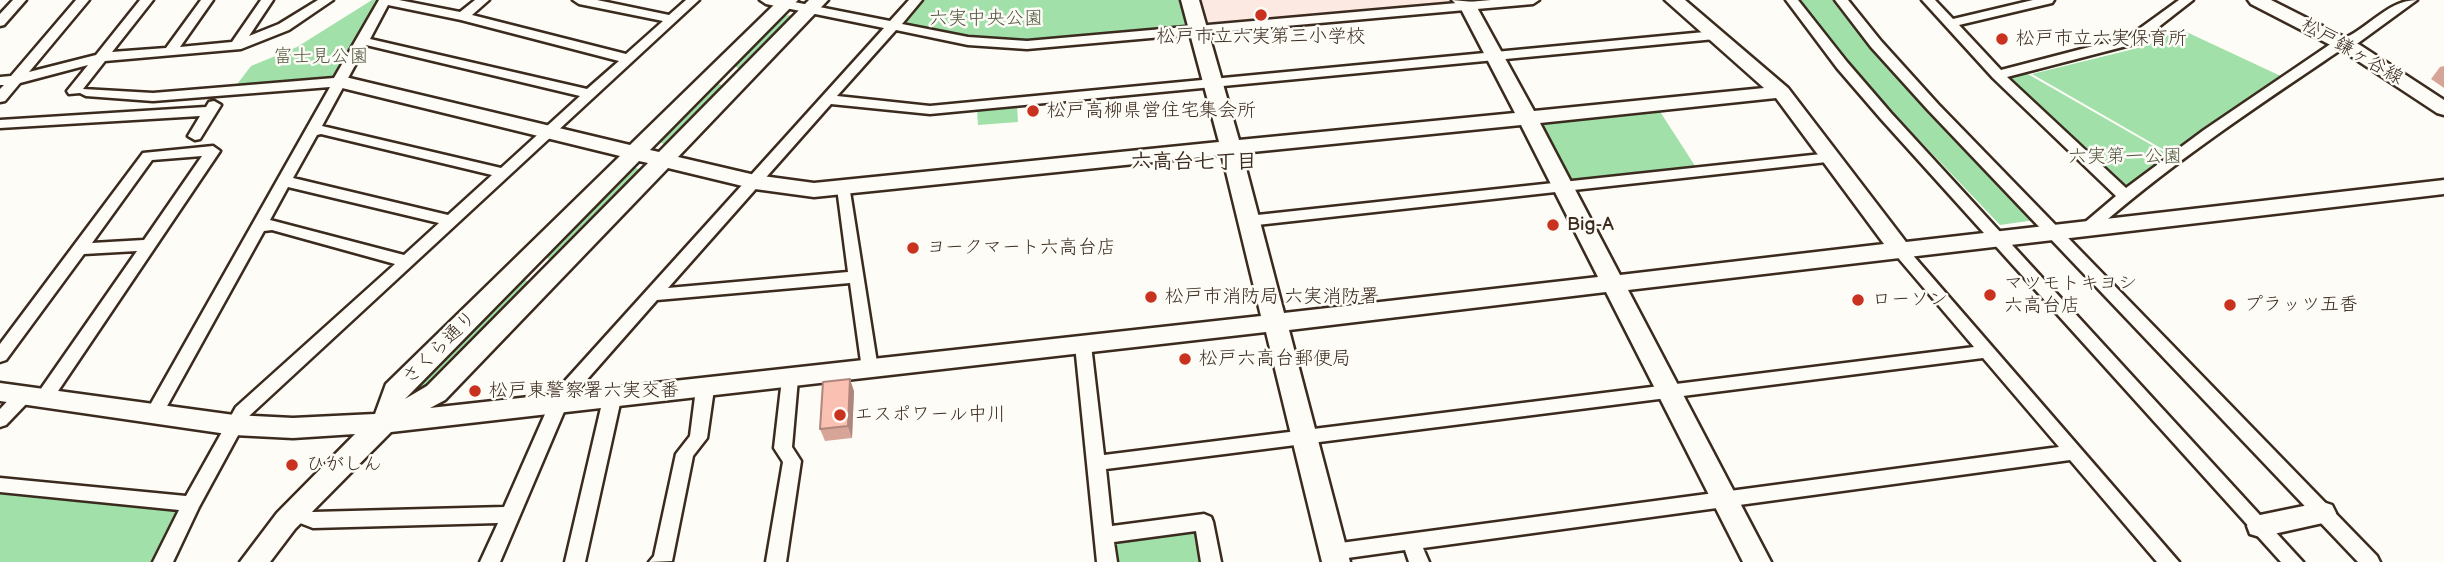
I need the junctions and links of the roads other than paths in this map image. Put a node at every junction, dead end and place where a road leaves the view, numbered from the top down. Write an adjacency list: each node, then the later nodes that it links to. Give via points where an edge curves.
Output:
1 (20, 0): 27 (street)
2 (83, 0): 40 (street)
3 (147, 0): 36 (street)
4 (207, 0): 35 (street)
5 (267, 0): 34 (street)
6 (327, 0): 34 (street, via 284,27)
7 (385, 0): 25 (street); 32 (street)
8 (483, 0): 25 (street)
9 (579, 0): 26 (street)
10 (693, 0): 26 (street)
11 (916, 0): 29 (street)
12 (1190, 0): 30 (street)
13 (1533, 0): 23 (street)
14 (1674, 0): 31 (street)
15 (1792, 0): 72 (street, via 1842,65)
16 (1840, 0): 71 (street, via 1898,69)
17 (1928, 0): 28 (street)
18 (2048, 0): 28 (street)
19 (2187, 0): 39 (street, via 2133,40)
20 (2258, 0): 33 (street, 松戸鎌ヶ谷線)
21 (2411, 0): 33 (street)
22 (780, 1): 24 (street); 57 (street, さくら通り)
23 (1465, 3): 30 (street); 37 (street)
24 (815, 4): 29 (street); 59 (street, さくら通り)
25 (462, 16): 38 (street)
26 (673, 19): 38 (street)
27 (0, 22)
28 (1950, 24): 39 (street)
29 (893, 26): 30 (street, via 968,41 1027,45); 48 (street)
30 (1200, 29): 43 (street)
31 (1715, 35): 37 (street); 45 (street)
32 (364, 41): 42 (street); 46 (street)
33 (2343, 44): 49 (street, 松戸鎌ヶ谷線); 66 (street)
34 (236, 46): 35 (street)
35 (171, 50): 36 (street)
36 (103, 57): 40 (street); 44 (street, via 80,91 153,97)
37 (1496, 57): 43 (street); 51 (street)
38 (628, 59): 46 (street)
39 (1998, 75): 66 (street)
40 (15, 80): 41 (street); 47 (street)
41 (0, 82)
42 (341, 82): 44 (street); 53 (street); 54 (street)
43 (1213, 83): 48 (street, via 930,110); 56 (street)
44 (222, 91): 50 (street)
45 (1781, 92): 51 (street); 58 (street)
46 (589, 94): 54 (street)
47 (0, 98)
48 (827, 99): 62 (street)
49 (2444, 109)
50 (210, 111): 52 (street); 55 (street)
51 (1528, 119): 56 (street); 63 (street)
52 (0, 124)
53 (313, 131): 60 (street); 61 (street)
54 (547, 132): 57 (street); 60 (street)
55 (195, 136)
56 (1229, 147): 65 (street); 68 (street)
57 (636, 153): 59 (street); 94 (street, さくら通り, via 396,391)
58 (1832, 158): 63 (street); 75 (street)
59 (662, 160): 62 (street); 94 (street, さくら通り, via 436,393)
60 (504, 173): 67 (street)
61 (285, 181): 67 (street); 69 (street)
62 (755, 182): 65 (street, via 801,189); 79 (street)
63 (1563, 187): 68 (street); 78 (street)
64 (2444, 187): 70 (street)
65 (844, 188): 77 (street)
66 (2124, 195): 70 (street)
67 (450, 221): 76 (street)
68 (1248, 221): 80 (street)
69 (261, 226): 76 (street, via 272,225); 92 (street)
70 (2088, 228): 71 (street)
71 (2052, 232): 72 (street); 102 (street)
72 (1997, 238): 75 (street); 105 (street)
73 (149, 245): 74 (street); 74 (street, via 213,151 148,156); 89 (street)
74 (80, 249): 83 (street)
75 (1899, 249): 78 (street); 82 (street)
76 (405, 261): 95 (street, via 242,412)
77 (855, 277): 79 (street); 84 (street)
78 (1613, 283): 80 (street); 88 (street)
79 (653, 295): 91 (street)
80 (1274, 321): 81 (street); 96 (street)
81 (1083, 345): 84 (street); 98 (street)
82 (1987, 351): 88 (street); 97 (street)
83 (0, 356)
84 (870, 369): 85 (street)
85 (790, 379): 86 (street); 115 (street, via 783,449 792,461)
86 (705, 389): 90 (street); 114 (street, via 698,438 685,454)
87 (0, 392): 89 (street)
88 (1668, 392): 96 (street); 100 (street)
89 (34, 397): 92 (street); 93 (street)
90 (612, 399): 91 (street); 113 (street)
91 (558, 405): 94 (street); 103 (street)
92 (155, 411): 95 (street)
93 (0, 420)
94 (385, 423): 95 (street, via 293,428); 104 (street)
95 (234, 425): 101 (street)
96 (1303, 439): 98 (street); 108 (street)
97 (2074, 452): 100 (street); 120 (street)
98 (1096, 463): 106 (street)
99 (0, 485): 101 (street)
100 (1725, 501): 107 (street); 119 (street)
101 (191, 504): 109 (street)
102 (2323, 513): 105 (street); 122 (street)
103 (511, 515): 104 (street); 112 (street)
104 (290, 517): 110 (street); 111 (street)
105 (2260, 526): 121 (street)
106 (1104, 536): 116 (street); 117 (street, via 1204,522)
107 (1412, 542): 108 (street); 118 (street)
108 (1335, 557)
109 (163, 562)
110 (238, 562)
111 (254, 562)
112 (490, 562)
113 (575, 562)
114 (659, 562)
115 (776, 562)
116 (1107, 562)
117 (1211, 562)
118 (1419, 562)
119 (1757, 562)
120 (2169, 562)
121 (2293, 562)
122 (2370, 562)

